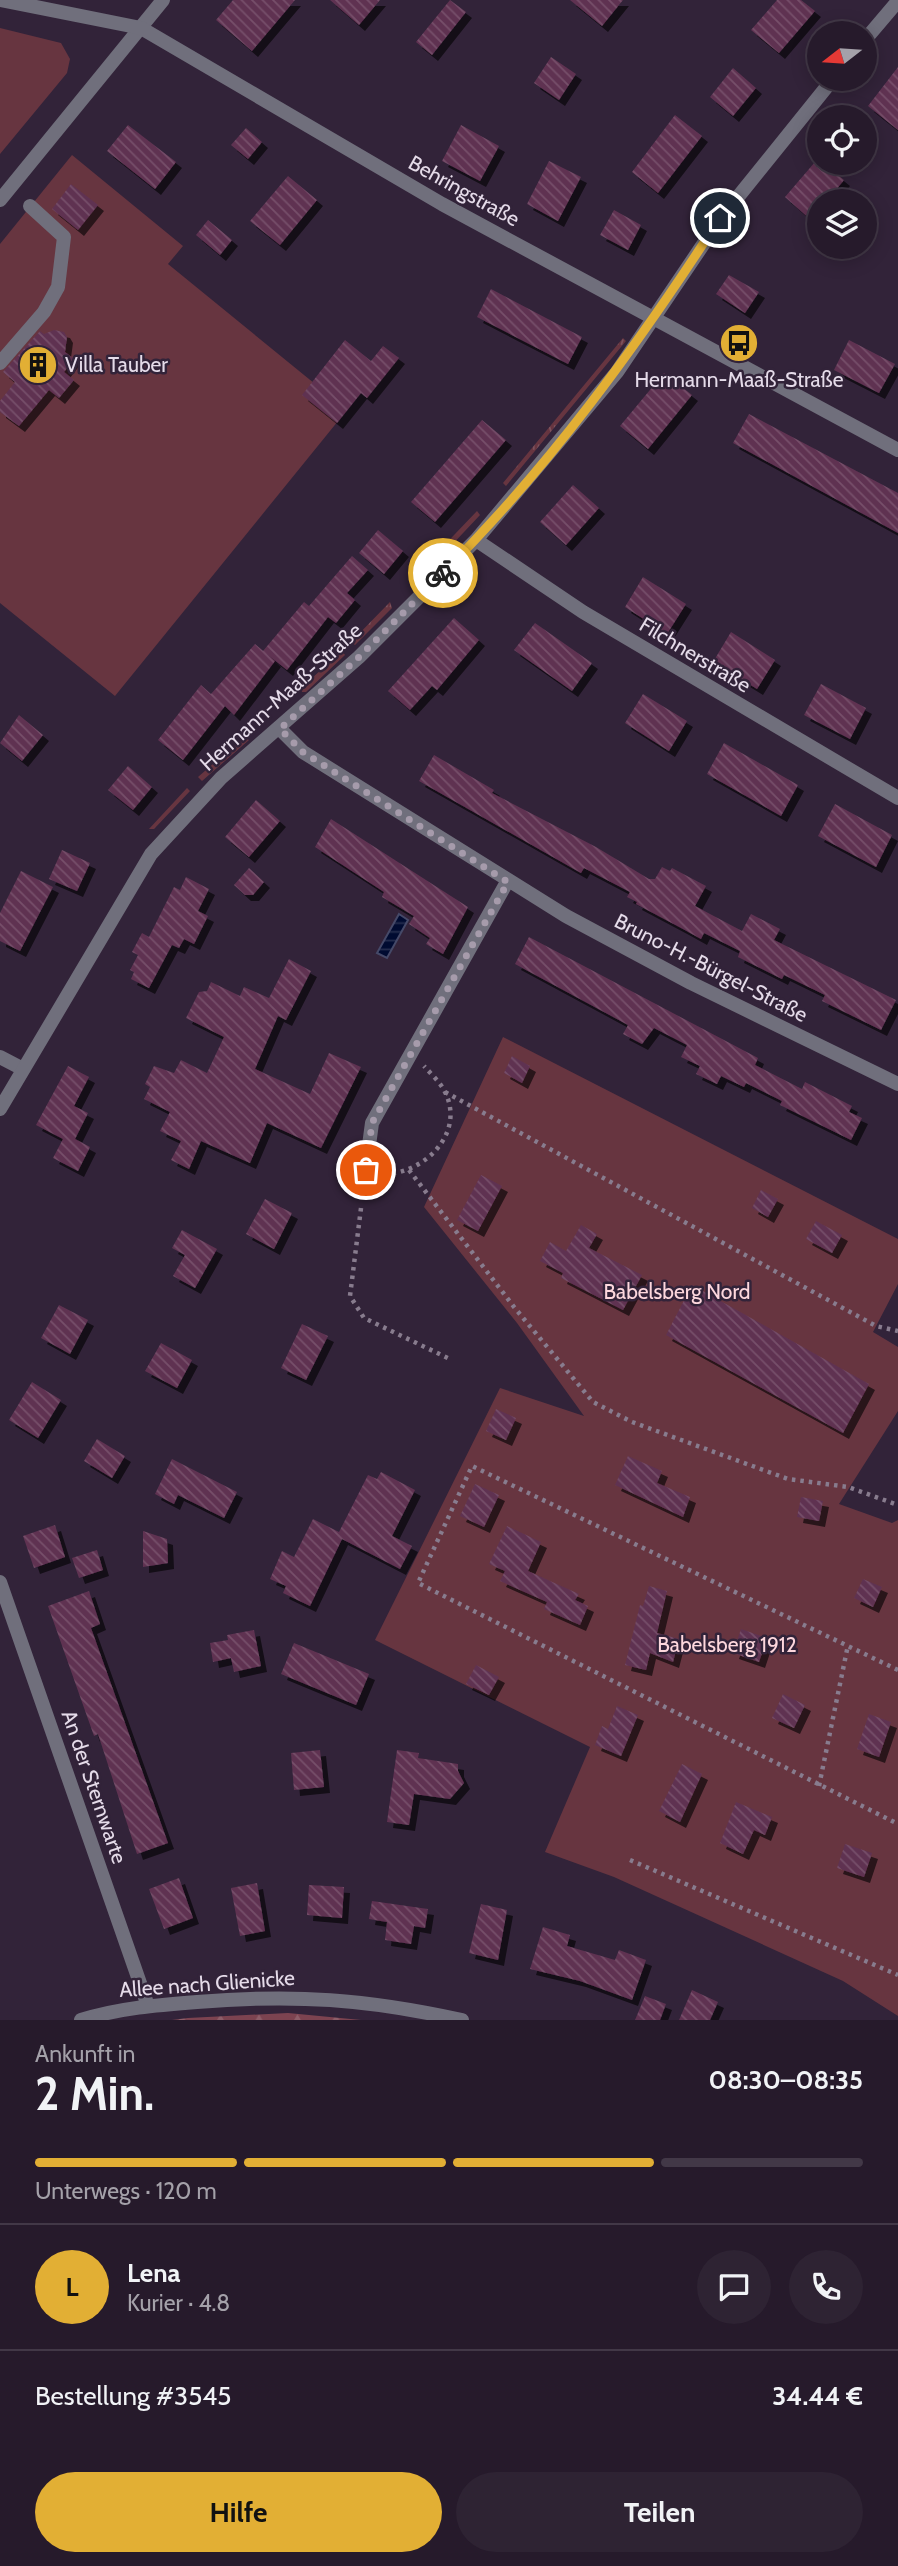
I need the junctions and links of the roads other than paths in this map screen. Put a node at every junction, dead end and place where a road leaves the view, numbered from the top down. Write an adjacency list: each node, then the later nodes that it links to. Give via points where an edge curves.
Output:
1 (1, 0): 5 (street, Behringstraße)
2 (163, 0): 5 (street)
3 (898, 1): 4 (street)
4 (877, 26)
5 (141, 27): 7 (street); 9 (street, Behringstraße, via 442,204)
6 (823, 91): 9 (street, Hermann-Maaß-Straße, via 720,218)
7 (0, 200)
8 (30, 206): 10 (street, via 64,237 58,287 44,312)
9 (654, 318): 11 (street, Behringstraße); 12 (street, Hermann-Maaß-Straße, via 571,430)
10 (0, 363)
11 (898, 450)
12 (476, 540): 13 (street, Hermann-Maaß-Straße); 14 (street, Filchnerstraße, via 583,612)
13 (280, 729): 15 (street, Bruno-H.-Bürgel-Straße, via 303,752); 17 (street, Hermann-Maaß-Straße, via 221,778 151,854)
14 (898, 798)
15 (508, 882): 18 (street, Bruno-H.-Bürgel-Straße, via 625,949); 20 (street, via 372,1123)
16 (0, 1058): 17 (street)
17 (23, 1069): 19 (street, Hermann-Maaß-Straße)
18 (898, 1084)
19 (0, 1109)
20 (363, 1190)
21 (0, 1582): 22 (street, An der Sternwarte)
22 (148, 2006): 23 (street, Allee nach Glienicke); 24 (street, Allee nach Glienicke, via 265,1997 347,1999)
23 (81, 2020)
24 (462, 2020)

